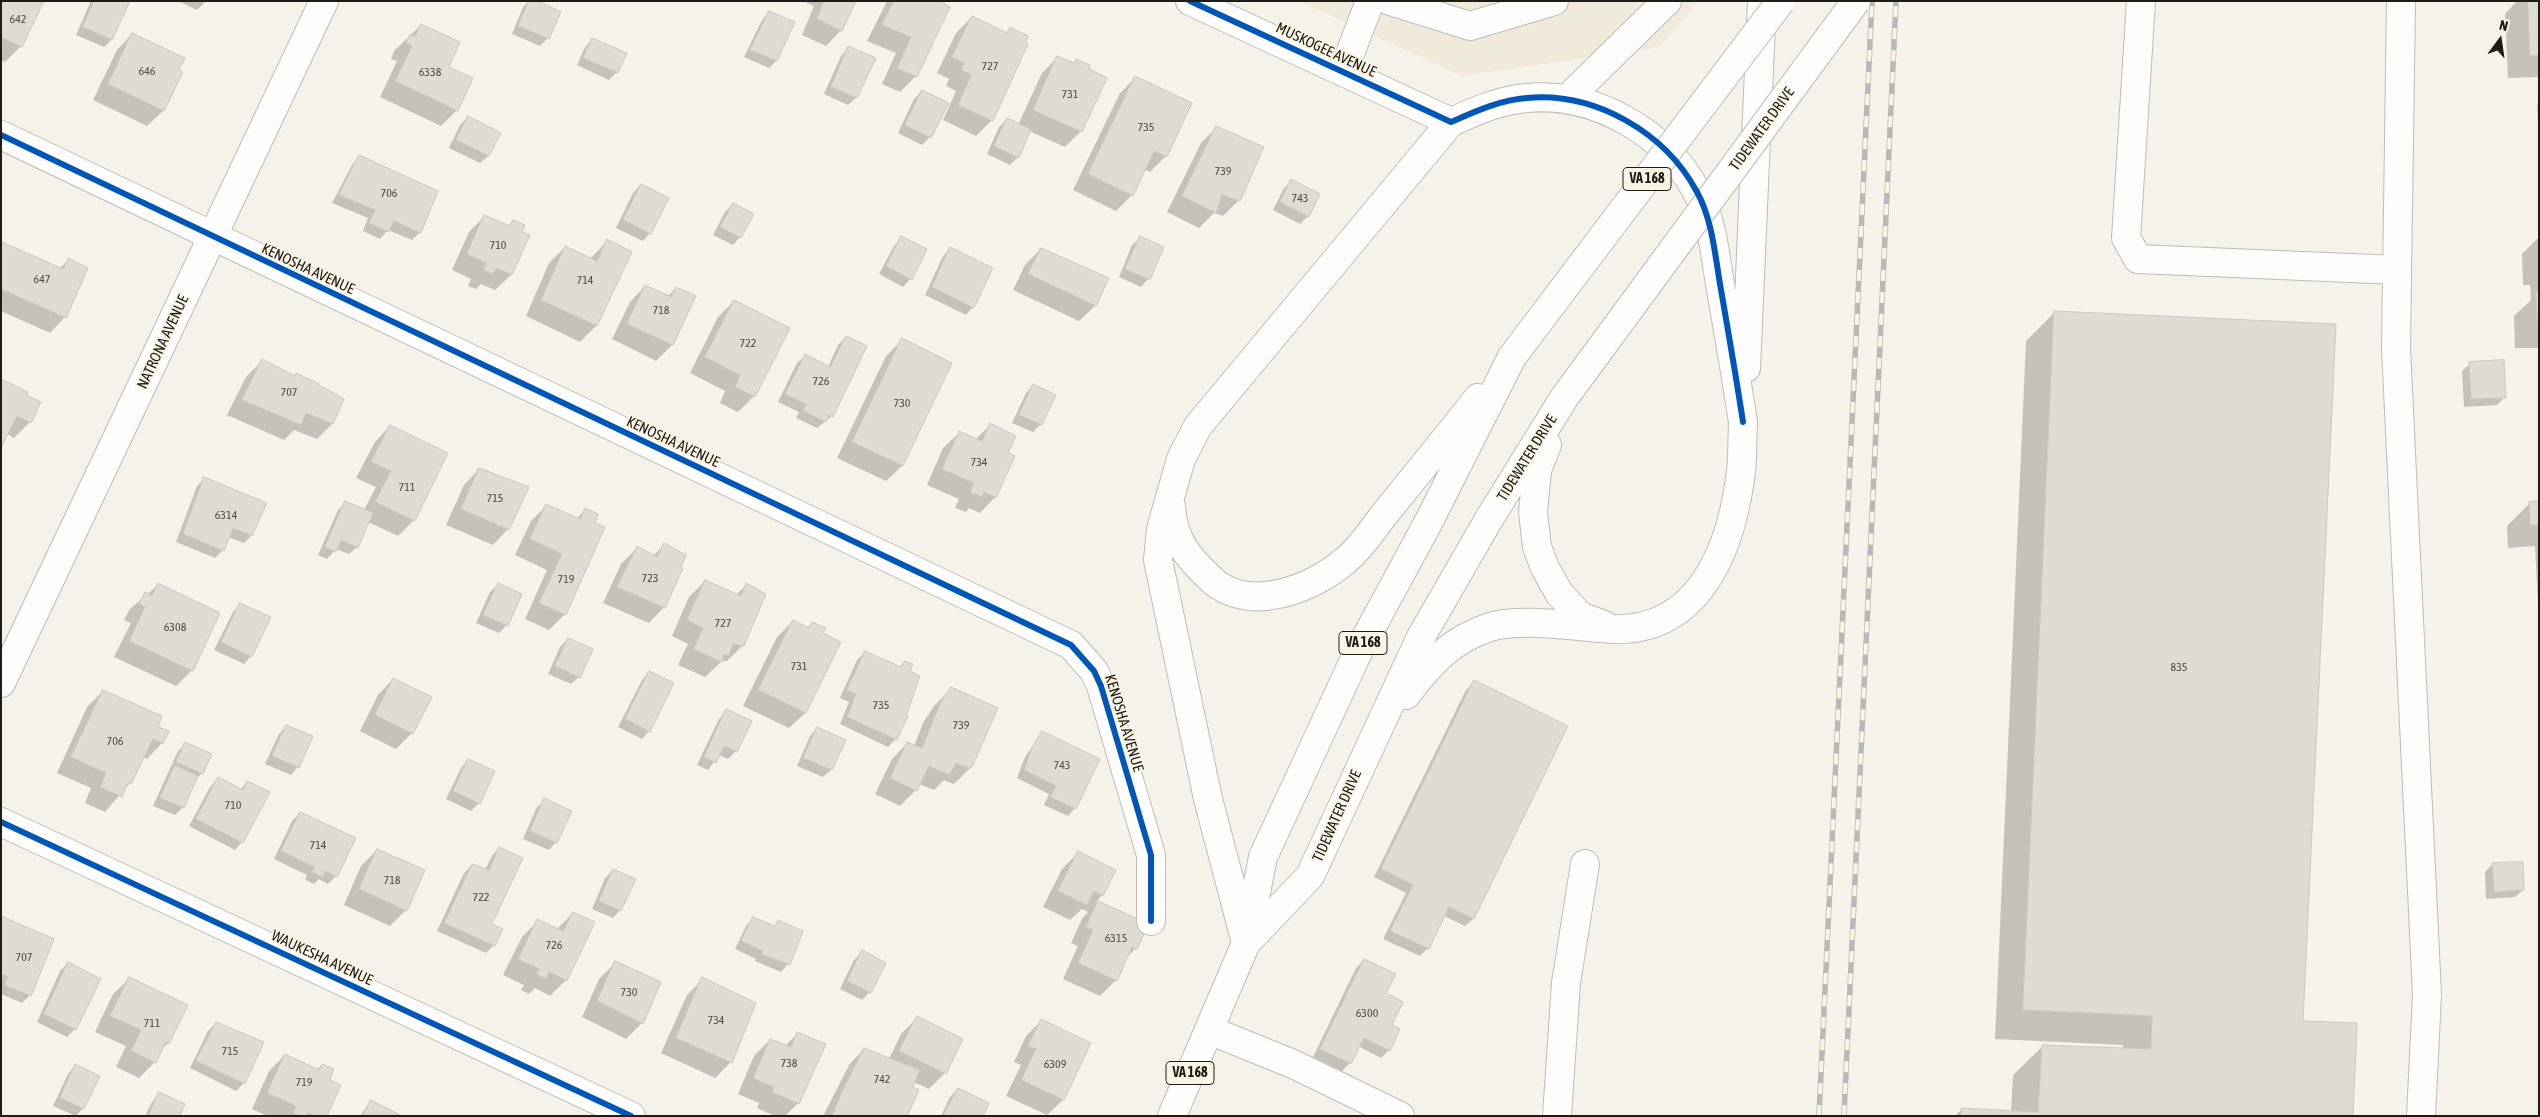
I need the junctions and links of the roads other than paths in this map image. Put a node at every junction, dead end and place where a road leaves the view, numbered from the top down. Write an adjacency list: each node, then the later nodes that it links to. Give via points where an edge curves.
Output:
1 (324, 1): 18 (main road, NATRONA AVENUE)
2 (1190, 1): 14 (main road, MUSKOGEE AVENUE)
3 (1370, 1): 14 (main road)
4 (1390, 1): 13 (main road)
5 (1481, 1): 13 (main road)
6 (1554, 1): 13 (main road)
7 (1667, 1): 15 (main road)
8 (1762, 1): 22 (main road)
9 (1781, 1): 20 (main road, TIDEWATER DRIVE / VA 168, bridge)
10 (1856, 1): 21 (main road, TIDEWATER DRIVE / VA 168, bridge)
11 (2141, 1): 19 (main road, via 2126,238 2138,259)
12 (2401, 1): 19 (main road)
13 (1470, 26)
14 (1343, 72): 16 (main road, MUSKOGEE AVENUE)
15 (1567, 99): 16 (main road, via 1527,98 1488,106); 22 (main road, via 1605,110 1646,133 1670,152 1698,192 1711,234)
16 (1452, 122): 23 (main road, via 1198,426 1181,459)
17 (1, 135): 18 (main road, KENOSHA AVENUE)
18 (212, 237): 25 (main road, NATRONA AVENUE); 29 (main road, KENOSHA AVENUE, via 1071,645 1094,671 1101,686 1151,855)
19 (2397, 270): 36 (main road, via 2396,358 2427,995)
20 (1512, 357): 23 (main road, via 1347,560 1317,581 1282,593 1244,597 1216,584 1193,562 1178,541 1172,524); 30 (main road, TIDEWATER DRIVE / VA 168, via 1357,654 1263,857)
21 (1564, 398): 24 (main road, via 1537,470 1533,512 1537,547 1559,593 1580,616); 26 (main road, TIDEWATER DRIVE / VA 168, via 1488,519 1421,637)
22 (1743, 422): 24 (main road, via 1740,478 1732,520 1713,569 1696,595 1679,612 1652,626)
23 (1171, 498): 30 (main road, via 1160,528 1158,560 1208,799)
24 (1614, 629): 26 (main road, via 1524,624 1492,626 1463,638 1432,661)
25 (1, 683)
26 (1373, 737): 30 (main road, TIDEWATER DRIVE / VA 168, via 1310,876)
27 (1, 822): 32 (main road, WAUKESHA AVENUE)
28 (1585, 864): 35 (main road, via 1566,984)
29 (1151, 920)
30 (1246, 943): 31 (main road, TIDEWATER DRIVE / VA 168)
31 (1209, 1030): 33 (main road, TIDEWATER DRIVE / VA 168); 34 (main road, via 1293,1064)
32 (631, 1116)
33 (1172, 1116)
34 (1400, 1116)
35 (1557, 1116)
36 (2421, 1116)

